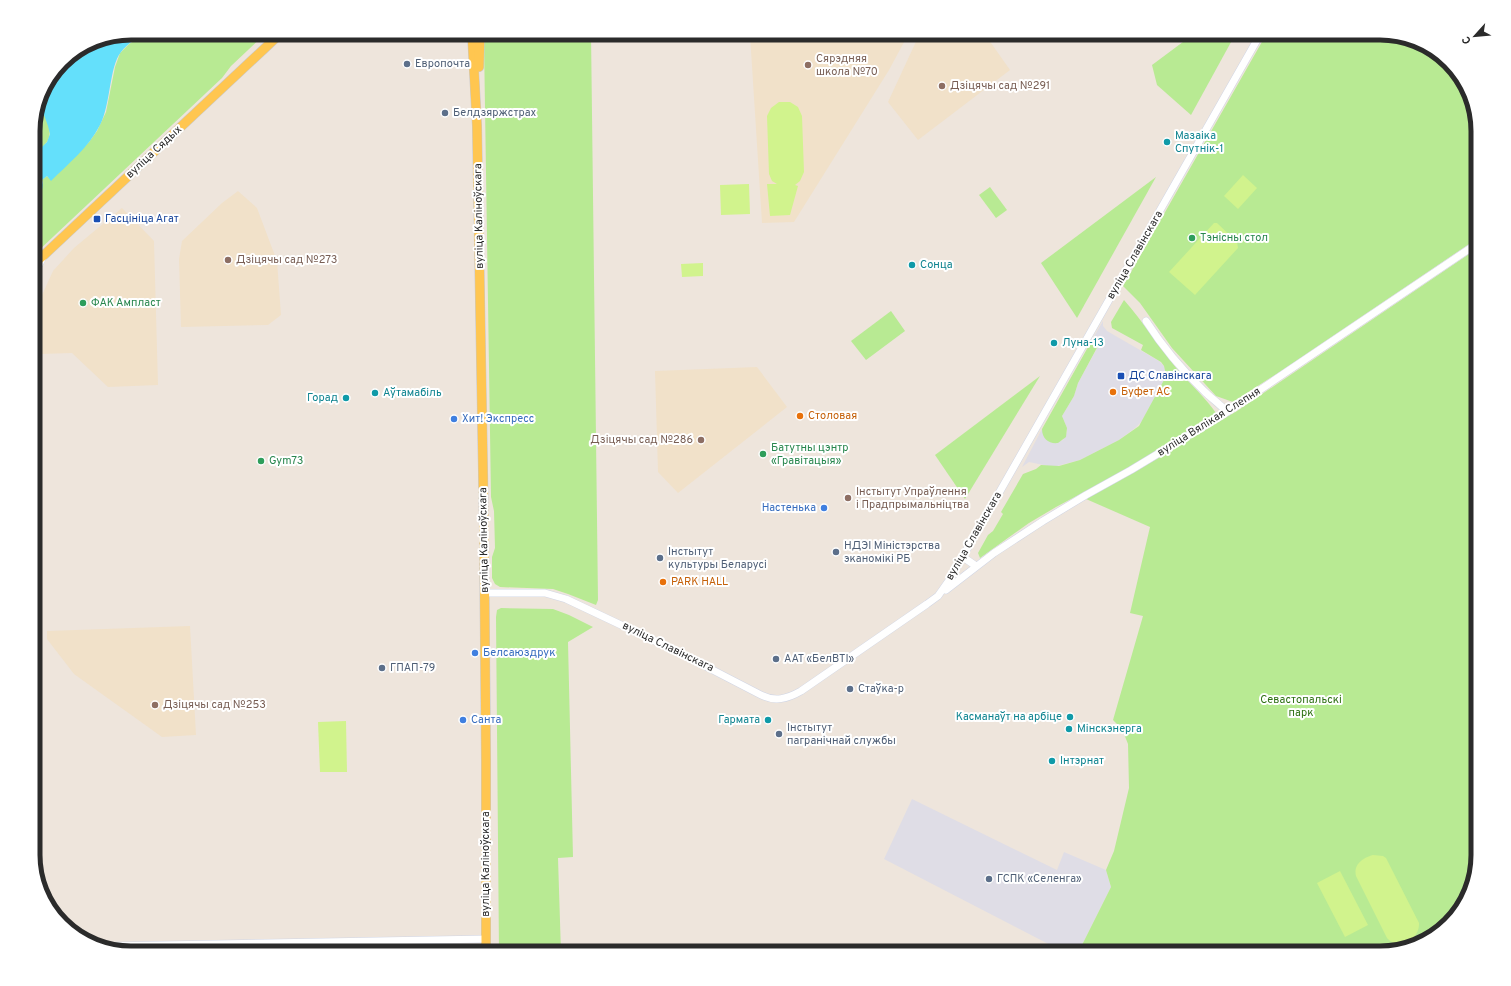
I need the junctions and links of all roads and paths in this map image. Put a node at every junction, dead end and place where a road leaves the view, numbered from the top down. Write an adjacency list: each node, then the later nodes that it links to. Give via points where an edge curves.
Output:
1 (274, 40): 7 (main road, вуліца Сядых)
2 (472, 40): 5 (main road, вуліца Каліноўскага)
3 (480, 40): 5 (main road, вуліца Каліноўскага)
4 (1257, 40): 12 (street, вуліца Славінскага)
5 (477, 126): 14 (main road, вуліца Каліноўскага)
6 (1471, 248): 11 (street, вуліца Вялікая Слепня)
7 (44, 255): 8 (main road); 9 (street, вуліца Сядых)
8 (40, 258)
9 (40, 263)
10 (1146, 321): 11 (street, via 1182,367)
11 (1228, 412): 13 (street, вуліца Вялікая Слепня, via 1043,520)
12 (963, 557): 13 (street); 15 (street, вуліца Славінскага)
13 (976, 566): 15 (street, вуліца Вялікая Слепня)
14 (484, 593): 15 (street, вуліца Славінскага, via 545,594 566,599 761,695 775,699 801,691); 16 (main road, вуліца Каліноўскага)
15 (938, 596)
16 (486, 939): 17 (street); 18 (main road, вуліца Каліноўскага)
17 (127, 946)
18 (486, 946)

